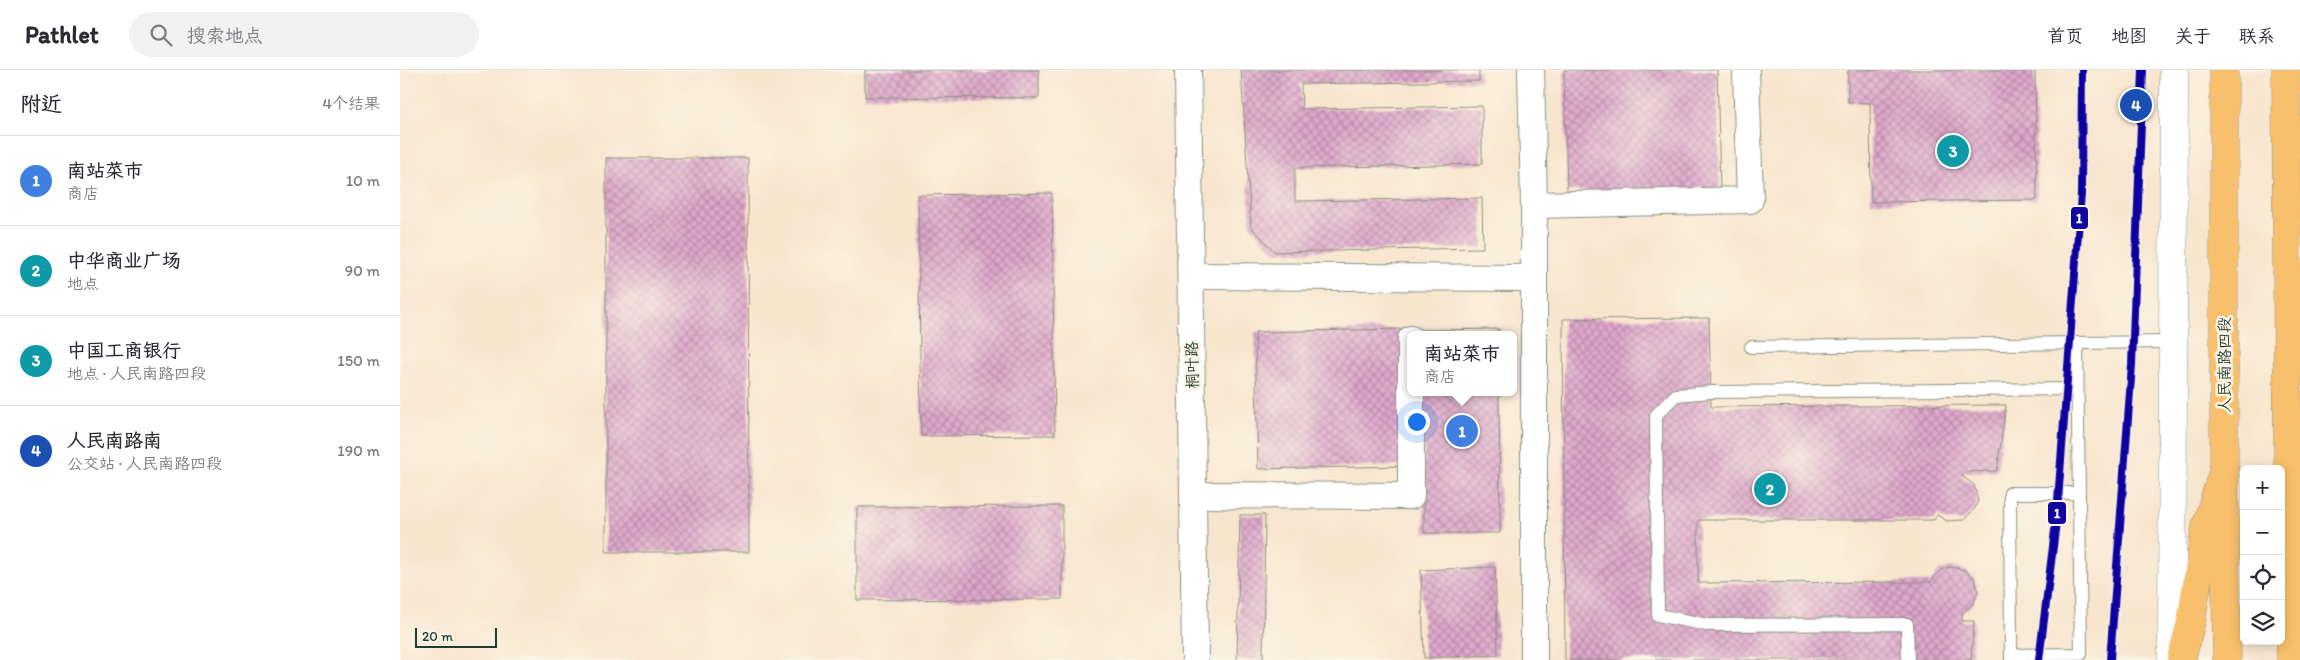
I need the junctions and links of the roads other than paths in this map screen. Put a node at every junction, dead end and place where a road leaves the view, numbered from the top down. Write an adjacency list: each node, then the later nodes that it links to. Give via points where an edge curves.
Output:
1 (1188, 70): 8 (street, 桐叶路)
2 (1530, 70): 7 (street)
3 (1746, 70): 7 (street, via 1750,200)
4 (2174, 70): 10 (street)
5 (2224, 70): 16 (main road, 人民南路四段)
6 (2286, 70): 15 (main road)
7 (1534, 205): 9 (street)
8 (1191, 276): 9 (street); 18 (street, 桐叶路)
9 (1534, 278): 22 (street)
10 (2173, 342): 11 (lane); 24 (street)
11 (2077, 344): 12 (lane); 13 (lane)
12 (1751, 347)
13 (2077, 389): 17 (lane); 23 (lane, via 1710,392 1676,395 1656,415 1658,615 1707,624 1907,624)
14 (1410, 396): 18 (street, via 1411,496)
15 (2288, 466): 19 (main road); 27 (main road)
16 (2224, 468): 25 (main road, via 2206,526 2191,622); 26 (main road, 人民南路四段)
17 (2080, 493): 20 (lane, via 2081,654); 20 (lane, via 2010,493)
18 (1193, 495): 21 (street, 桐叶路)
19 (2300, 504)
20 (2011, 657)
21 (1195, 660)
22 (1534, 660)
23 (1908, 660)
24 (2172, 660)
25 (2181, 660)
26 (2227, 660)
27 (2291, 660)

